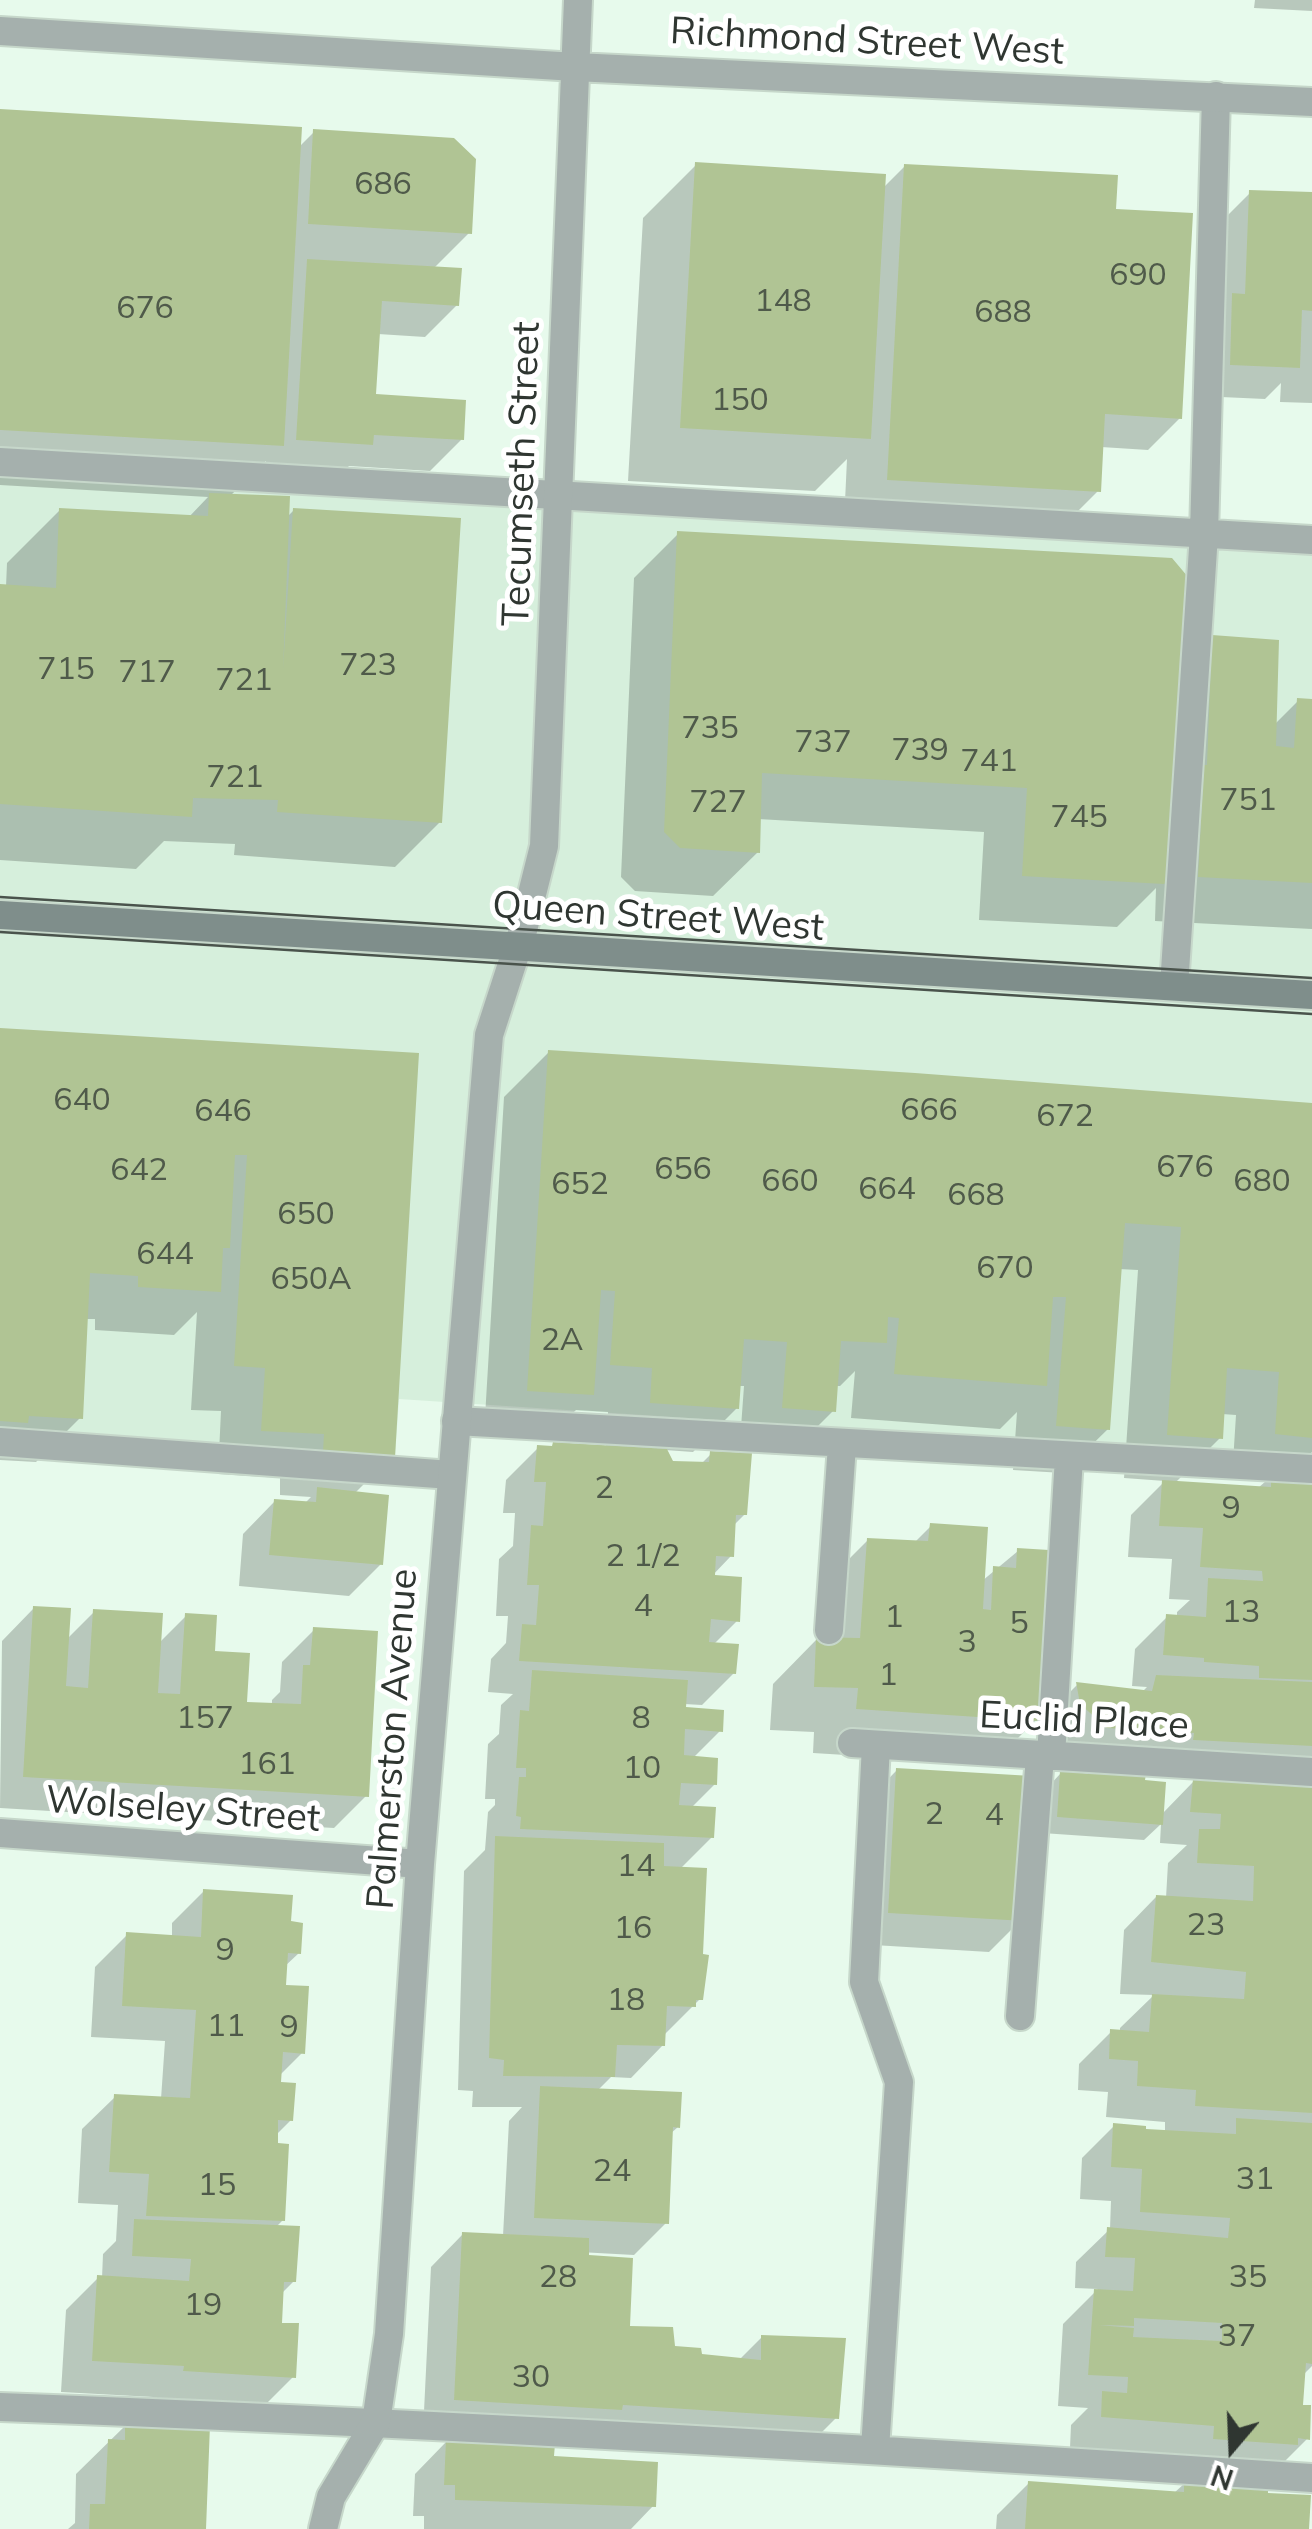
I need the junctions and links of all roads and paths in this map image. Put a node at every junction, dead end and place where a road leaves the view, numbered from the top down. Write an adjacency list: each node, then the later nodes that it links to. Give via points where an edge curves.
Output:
1 (578, 0): 3 (street, Tecumseth Street)
2 (0, 32): 3 (street, Richmond Street West)
3 (575, 67): 4 (street, Richmond Street West); 7 (street, Tecumseth Street)
4 (1216, 96): 5 (street, Richmond Street West); 8 (street)
5 (1312, 102)
6 (0, 462): 7 (street)
7 (559, 496): 8 (street); 11 (street, Tecumseth Street, via 544,846)
8 (1204, 534): 9 (street); 12 (street)
9 (1312, 540)
10 (0, 915): 11 (main road, Queen Street West)
11 (517, 947): 12 (main road, Queen Street West); 14 (street, Palmerston Avenue, via 489,1035)
12 (1174, 986): 13 (main road, Queen Street West)
13 (1312, 995)
14 (456, 1421): 16 (street); 19 (street, Palmerston Avenue)
15 (0, 1442): 19 (street)
16 (842, 1446): 17 (street); 20 (street)
17 (1069, 1457): 18 (street); 21 (street)
18 (1312, 1469)
19 (452, 1475): 24 (street, Palmerston Avenue)
20 (829, 1630)
21 (1046, 1756): 22 (street, Euclid Place); 25 (street); 28 (street, Euclid Place, via 864,1744 864,1982 898,2082)
22 (1312, 1772)
23 (0, 1833): 24 (street, Wolseley Street)
24 (420, 1864): 27 (street, Palmerston Avenue, via 389,2334)
25 (1020, 2016)
26 (0, 2407): 27 (street)
27 (376, 2422): 28 (street); 30 (street, Palmerston Avenue, via 331,2497)
28 (875, 2449): 29 (street)
29 (1312, 2478)
30 (323, 2529)

